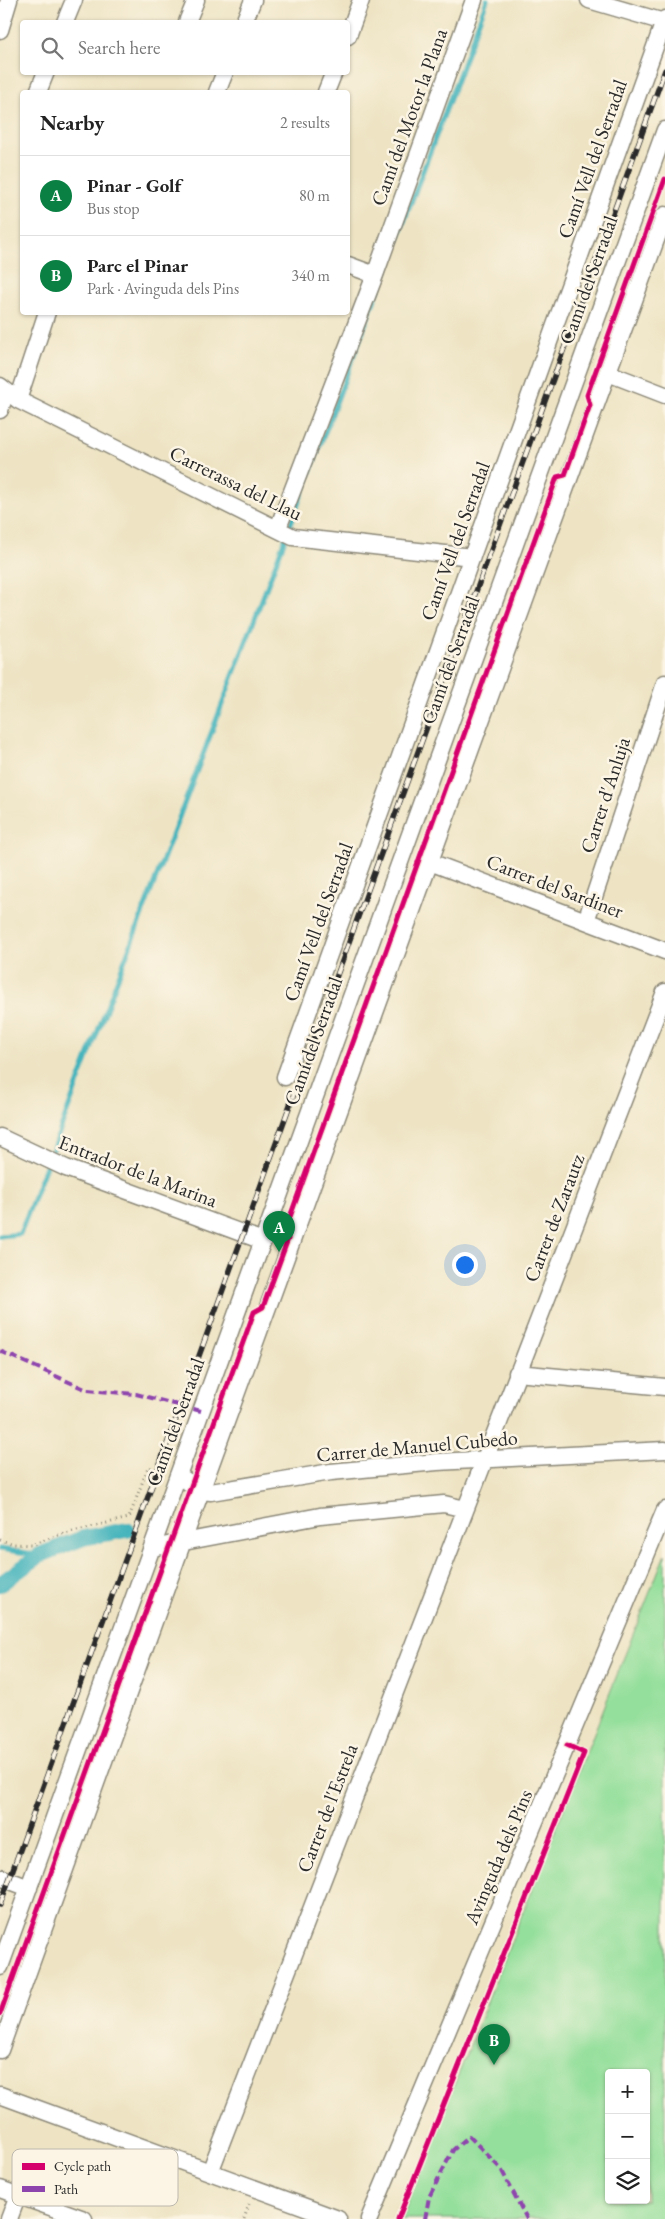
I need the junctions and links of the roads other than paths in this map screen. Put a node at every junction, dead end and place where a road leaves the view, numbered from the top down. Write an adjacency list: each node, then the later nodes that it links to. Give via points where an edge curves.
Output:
1 (9, 0): 12 (street)
2 (74, 0): 8 (street)
3 (196, 0): 9 (street)
4 (253, 0): 10 (street)
5 (361, 0): 13 (street)
6 (474, 0): 23 (street, Camí del Motor la Plana)
7 (589, 0): 11 (street)
8 (66, 20)
9 (188, 20)
10 (245, 20)
11 (664, 20): 30 (street, Camí Vell del Serradal)
12 (0, 30)
13 (350, 30)
14 (45, 75): 17 (street)
15 (224, 75): 18 (street)
16 (333, 75): 19 (street)
17 (39, 90)
18 (218, 90)
19 (327, 90)
20 (665, 130): 38 (street, Camí del Serradal)
21 (665, 215): 25 (street)
22 (350, 266): 23 (street)
23 (375, 275): 29 (street, Camí del Motor la Plana)
24 (46, 315): 26 (street)
25 (608, 372): 27 (street); 32 (street)
26 (8, 392): 28 (street); 29 (street, Carrerassa del Llau)
27 (665, 395)
28 (0, 410)
29 (278, 528): 30 (street, Carrerassa del Llau, via 293,537)
30 (472, 558): 36 (street, Camí Vell del Serradal)
31 (665, 683): 33 (street, Carrer d'Anluja)
32 (430, 862): 33 (street, Carrer del Sardiner); 44 (street)
33 (586, 921): 34 (street, Carrer del Sardiner)
34 (665, 951)
35 (665, 992): 39 (street, Carrer de Zarautz)
36 (285, 1077)
37 (0, 1137): 38 (street, Entrador de la Marina, via 66,1168)
38 (263, 1241): 43 (street, Camí del Serradal)
39 (516, 1373): 40 (street); 42 (street, Carrer de Zarautz)
40 (665, 1387)
41 (665, 1450): 42 (street, Carrer de Manuel Cubedo)
42 (483, 1461): 44 (street, Carrer de Manuel Cubedo, via 331,1472); 45 (street, Carrer de l'Estrela)
43 (178, 1476): 44 (street); 48 (street, Camí del Serradal)
44 (201, 1491): 47 (street)
45 (465, 1509): 47 (street, via 444,1504 320,1516); 56 (street, Carrer de l'Estrela)
46 (665, 1510): 65 (street, Avinguda dels Pins)
47 (183, 1541): 48 (street); 52 (street)
48 (152, 1548): 50 (street, Camí del Serradal)
49 (0, 1877): 50 (street)
50 (29, 1888): 51 (street, Camí del Serradal)
51 (0, 1967)
52 (0, 2050)
53 (0, 2095): 54 (street)
54 (147, 2149)
55 (178, 2160): 56 (street)
56 (210, 2172): 64 (street)
57 (0, 2189): 58 (street)
58 (12, 2193)
59 (14, 2206): 62 (street)
60 (37, 2206): 61 (street)
61 (49, 2213): 63 (street)
62 (9, 2219)
63 (84, 2219)
64 (338, 2219)
65 (369, 2219)

